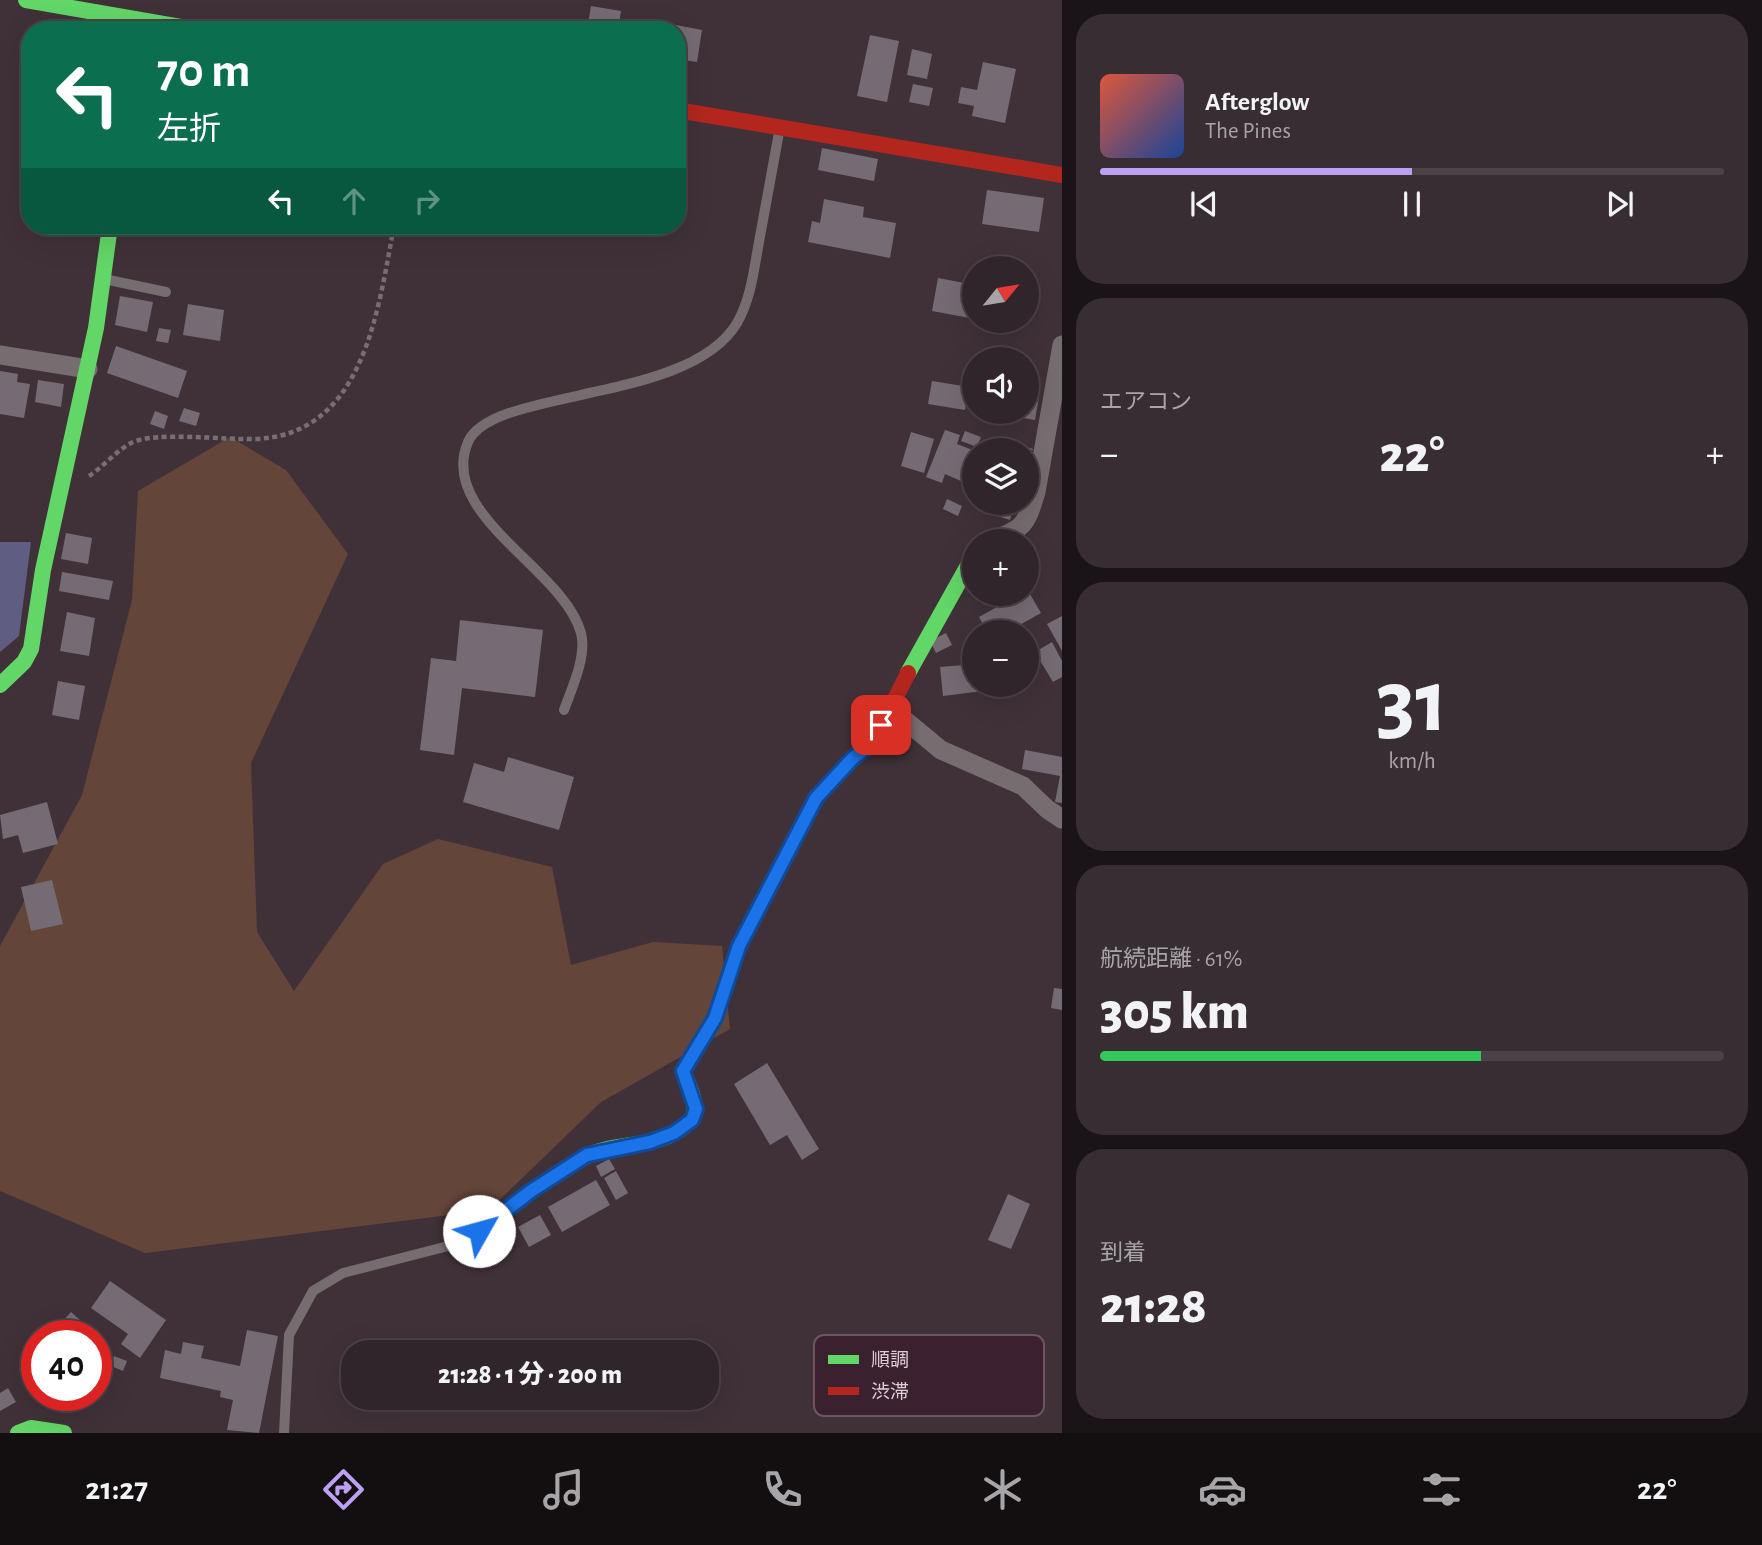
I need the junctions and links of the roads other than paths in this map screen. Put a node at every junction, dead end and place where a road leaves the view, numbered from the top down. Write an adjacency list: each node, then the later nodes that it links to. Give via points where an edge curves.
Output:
1 (26, 0): 2 (street)
2 (114, 21)
3 (686, 111): 4 (street)
4 (780, 127): 5 (street); 16 (lane, via 749,296 736,324 718,345 667,374 568,397 493,421 469,440 464,479 474,501 557,593 582,636)
5 (1062, 175)
6 (109, 235): 7 (street)
7 (104, 279): 8 (lane); 11 (street)
8 (166, 292)
9 (1062, 345): 12 (street, via 1036,492 1030,513)
10 (0, 355): 11 (street)
11 (88, 369): 14 (street, via 50,534 31,649)
12 (1018, 529)
13 (962, 576): 15 (street)
14 (0, 685)
15 (889, 707): 17 (street, via 941,750 1023,786); 18 (street, via 873,743 816,798 739,946 715,1018 683,1071 696,1109 692,1120 650,1142 587,1155)
16 (564, 710)
17 (1062, 819)
18 (479, 1231): 21 (lane, via 456,1244 343,1273 313,1291 289,1335)
19 (18, 1433): 20 (street, via 31,1428)
20 (64, 1433)
21 (284, 1433)

